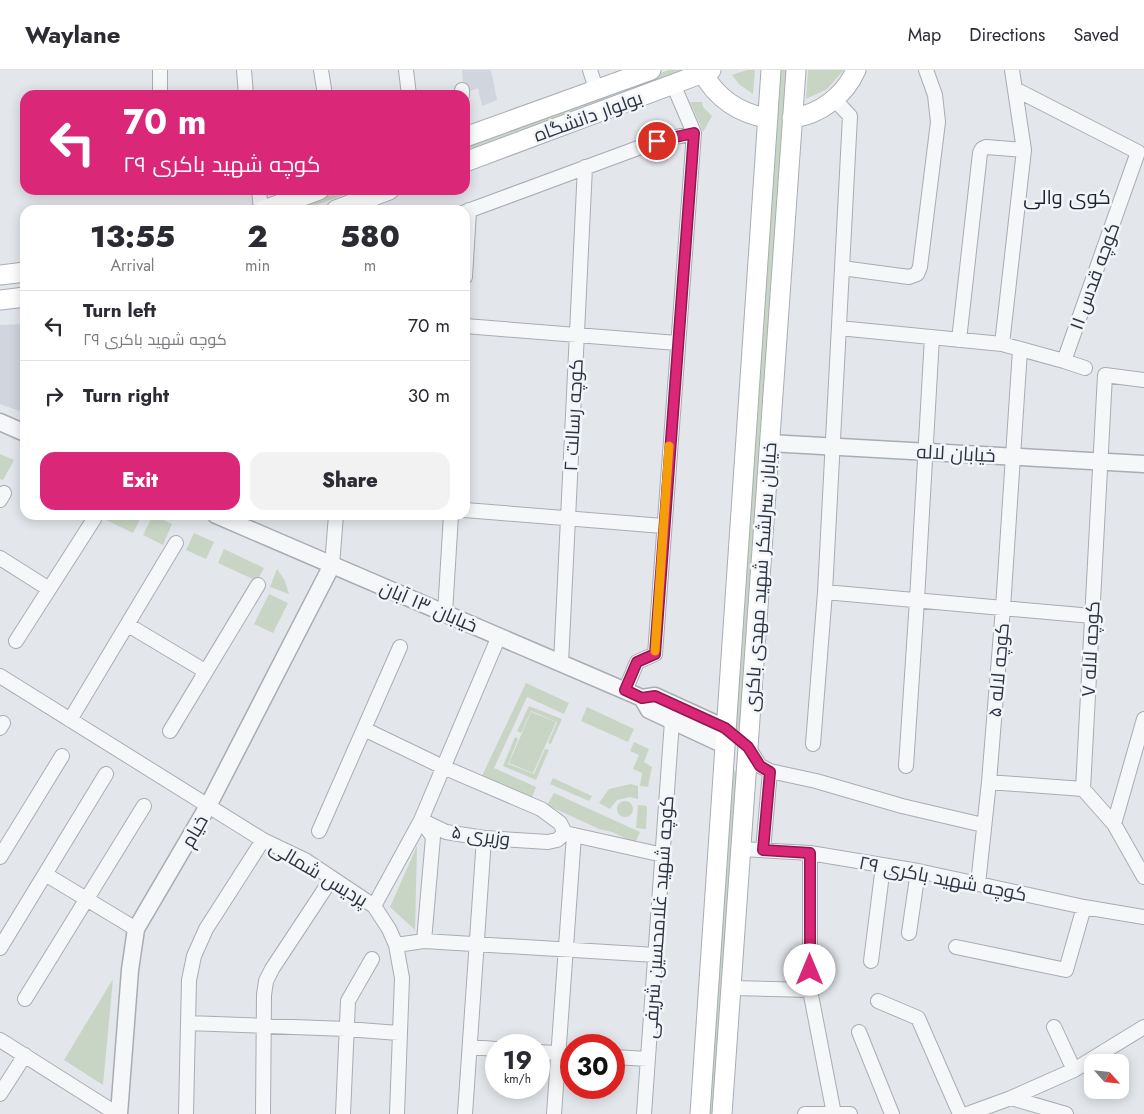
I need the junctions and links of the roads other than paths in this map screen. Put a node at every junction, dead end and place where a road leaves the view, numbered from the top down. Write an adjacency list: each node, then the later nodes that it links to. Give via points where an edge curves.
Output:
1 (160, 70): 16 (street)
2 (244, 70): 17 (street)
3 (322, 70): 18 (street)
4 (406, 70): 19 (street)
5 (590, 70): 14 (street)
6 (651, 70): 14 (main road, بولوار دانشگاه)
7 (771, 70): 21 (main road, خیابان سرلشکر شهید مهدی باکری)
8 (796, 70): 22 (main road, خیابان سرلشکر شهید مهدی باکری)
9 (856, 70): 20 (main road)
10 (926, 70): 34 (street, via 935,95 938,122 917,274 909,277)
11 (1012, 70): 15 (street)
12 (707, 71): 13 (main road, بولوار دانشگاه); 21 (main road, via 717,93 734,107)
13 (673, 84): 24 (street); 26 (main road, بولوار دانشگاه)
14 (596, 89): 23 (main road, بولوار دانشگاه)
15 (1015, 89): 25 (street); 28 (street, کوچه قدس ۱۱, via 1138,152)
16 (160, 90)
17 (246, 90)
18 (324, 90)
19 (408, 90)
20 (834, 99): 22 (main road, via 819,110); 34 (street, via 850,116)
21 (768, 118): 89 (main road, خیابان سرلشکر شهید مهدی باکری)
22 (792, 118): 52 (main road, خیابان سرلشکر شهید مهدی باکری)
23 (470, 131)
24 (694, 133): 27 (street, via 657,141); 44 (street)
25 (1024, 150): 43 (street, via 986,147 980,153); 45 (street)
26 (470, 160)
27 (585, 167): 33 (street); 41 (street, کوچه رسالت ۲)
28 (1138, 174): 47 (street, کوچه قدس ۱۱, via 1087,292)
29 (305, 195): 31 (main road)
30 (376, 195): 32 (main road)
31 (277, 205)
32 (349, 205)
33 (470, 210)
34 (842, 268): 40 (street)
35 (20, 272): 36 (main road)
36 (0, 274)
37 (20, 298): 38 (main road)
38 (0, 300)
39 (470, 326): 41 (street)
40 (839, 328): 42 (street); 53 (street)
41 (577, 335): 44 (street); 59 (street, کوچه رسالت ۲)
42 (932, 337): 43 (street); 54 (street)
43 (959, 340): 45 (street)
44 (677, 343): 64 (street)
45 (1002, 344): 46 (street)
46 (1020, 350): 47 (street); 55 (street, کوچه لاله ۵)
47 (1064, 361): 48 (street)
48 (1084, 368)
49 (1144, 380): 56 (street, کوچه لاله ۷, via 1105,375)
50 (0, 422): 51 (street)
51 (20, 431)
52 (768, 443): 53 (street, خیابان لاله); 91 (main road, خیابان سرلشکر شهید مهدی باکری)
53 (832, 446): 54 (street, خیابان لاله); 70 (street)
54 (926, 452): 55 (street, خیابان لاله); 71 (street)
55 (1012, 456): 56 (street, خیابان لاله); 72 (street, کوچه لاله ۵)
56 (1100, 462): 57 (street, خیابان لاله); 74 (street, کوچه لاله ۷)
57 (1144, 464)
58 (470, 510): 59 (street)
59 (568, 518): 64 (street); 79 (street, کوچه رسالت ۲)
60 (93, 520): 69 (street)
61 (239, 520): 67 (street, خیابان ۱۳ آبان)
62 (336, 520): 67 (street)
63 (451, 520): 73 (street)
64 (663, 526): 82 (street, via 655,654 637,662)
65 (176, 543): 75 (street)
66 (0, 558): 69 (street)
67 (332, 565): 73 (street, خیابان ۱۳ آبان); 100 (street, خیام)
68 (258, 584): 80 (street)
69 (49, 589): 77 (street)
70 (826, 592): 71 (street); 90 (street)
71 (917, 600): 72 (street); 94 (street)
72 (1003, 608): 74 (street); 97 (street, کوچه لاله ۵)
73 (445, 613): 76 (street, خیابان ۱۳ آبان)
74 (1092, 616): 98 (street, کوچه لاله ۷)
75 (128, 625): 80 (street); 85 (street)
76 (499, 636): 79 (street, خیابان ۱۳ آبان); 93 (street)
77 (16, 640)
78 (400, 647): 87 (street)
79 (561, 663): 82 (street, خیابان ۱۳ آبان)
80 (205, 671): 88 (street)
81 (0, 676): 85 (street, پردیس شمالی)
82 (625, 690): 83 (street, خیابان ۱۳ آبان)
83 (642, 698): 86 (street, خیابان ۱۳ آبان, via 649,710); 89 (street, خیابان ۱۳ آبان, via 655,696)
84 (1144, 719): 102 (street)
85 (70, 720): 100 (street, پردیس شمالی)
86 (672, 721): 89 (street, خیابان ۱۳ آبان); 112 (street, کوچه شهید غلامحسین شریفی)
87 (364, 729): 93 (street); 104 (street)
88 (170, 731)
89 (725, 737): 91 (main road); 164 (main road, خیابان سرلشکر شهید مهدی باکری)
90 (813, 744)
91 (748, 747): 95 (street, via 760,766); 108 (main road, خیابان سرلشکر شهید مهدی باکری)
92 (62, 756): 110 (street)
93 (443, 766): 101 (street); 105 (street, via 541,809)
94 (906, 766)
95 (770, 772): 103 (street); 109 (street)
96 (106, 774): 115 (street)
97 (989, 782): 98 (street); 103 (street, کوچه لاله ۵)
98 (1083, 789): 102 (street)
99 (144, 806): 119 (street)
100 (208, 806): 107 (street, پردیس شمالی); 123 (street, خیام)
101 (421, 820): 106 (street, وزیری ۵, via 446,832); 120 (street); 125 (street, وزیری ۵, via 433,837)
102 (1114, 824): 116 (street)
103 (983, 825): 118 (street, کوچه لاله ۵)
104 (319, 831)
105 (570, 834): 106 (street, وزیری ۵, via 548,842); 112 (street); 130 (street)
106 (484, 838): 126 (street)
107 (263, 840): 117 (street, پردیس شمالی); 138 (street, via 206,929 194,956 189,980)
108 (740, 849): 109 (street, کوچه شهید باکری ۲۹); 134 (main road, خیابان سرلشکر شهید مهدی باکری)
109 (763, 850): 111 (street, کوچه شهید باکری ۲۹)
110 (1, 852)
111 (810, 853): 113 (street, کوچه شهید باکری ۲۹); 135 (street)
112 (663, 855): 131 (street, کوچه شهید غلامحسین شریفی)
113 (882, 866): 114 (street, کوچه شهید باکری ۲۹); 133 (street)
114 (918, 872): 118 (street, کوچه شهید باکری ۲۹); 124 (street)
115 (45, 874): 119 (street); 129 (street)
116 (1144, 877)
117 (332, 878): 120 (street, پردیس شمالی); 139 (street, via 266,981)
118 (978, 884): 121 (street, کوچه شهید باکری ۲۹)
119 (86, 899): 123 (street); 136 (street)
120 (374, 906): 127 (street, پردیس شمالی)
121 (1084, 907): 122 (street, کوچه شهید باکری ۲۹); 128 (street, via 1066,970)
122 (1144, 917)
123 (136, 930): 156 (street, خیام)
124 (909, 933)
125 (424, 941): 126 (street); 127 (street)
126 (477, 943): 130 (street); 147 (street)
127 (396, 945): 144 (street, پردیس شمالی, via 402,978)
128 (956, 947)
129 (0, 948)
130 (566, 949): 131 (street); 145 (street)
131 (656, 955): 151 (street, کوچه شهید غلامحسین شریفی)
132 (372, 959): 142 (street, via 348,1001)
133 (871, 961)
134 (731, 988): 135 (street); 165 (main road, خیابان سرلشکر شهید مهدی باکری)
135 (810, 990): 167 (street)
136 (25, 999)
137 (878, 1001): 170 (street, via 918,1018)
138 (188, 1023): 139 (street); 157 (street)
139 (265, 1027): 142 (street); 158 (street)
140 (1054, 1027): 152 (street)
141 (1144, 1027): 152 (street)
142 (346, 1029): 144 (street); 159 (street)
143 (859, 1032): 169 (street)
144 (399, 1033): 160 (street, پردیس شمالی)
145 (565, 1034)
146 (0, 1040): 149 (street)
147 (470, 1047): 148 (street); 161 (street)
148 (485, 1048)
149 (24, 1055): 154 (street); 156 (street)
150 (625, 1058): 151 (street)
151 (648, 1060): 163 (street, کوچه شهید غلامحسین شریفی)
152 (1074, 1070): 155 (street)
153 (560, 1081): 162 (street)
154 (0, 1094)
155 (1011, 1098): 171 (street); 172 (street)
156 (118, 1114)
157 (186, 1114)
158 (263, 1114)
159 (343, 1114)
160 (397, 1114)
161 (466, 1114)
162 (554, 1114)
163 (644, 1114)
164 (700, 1114)
165 (722, 1114)
166 (805, 1114): 167 (street)
167 (834, 1114): 168 (street)
168 (850, 1114)
169 (892, 1114)
170 (960, 1114)
171 (967, 1114)
172 (1066, 1114)

